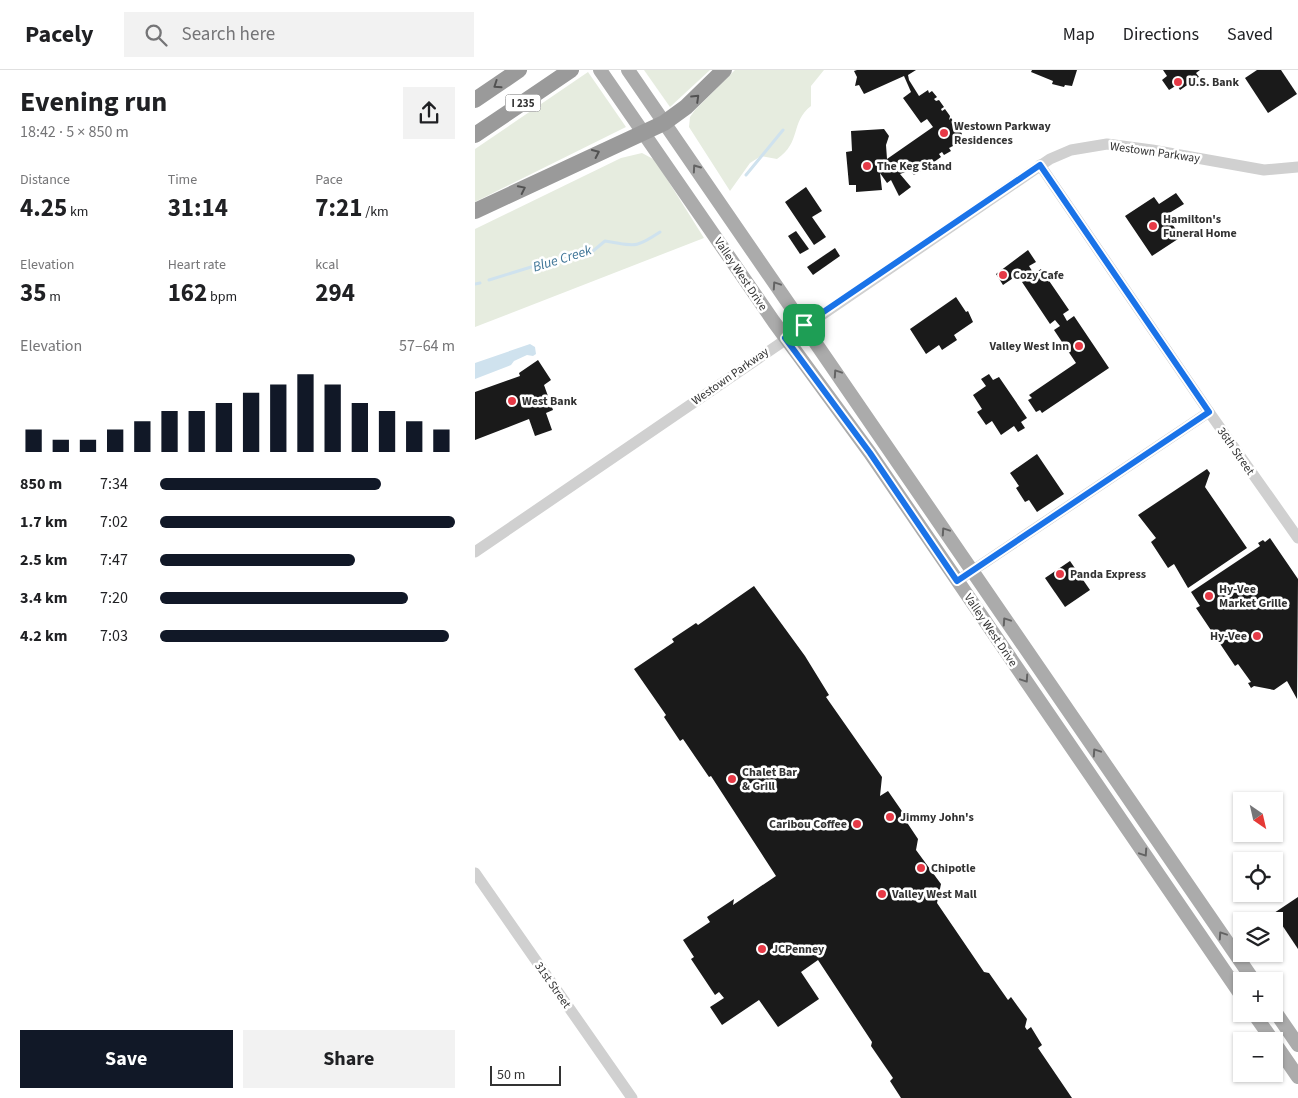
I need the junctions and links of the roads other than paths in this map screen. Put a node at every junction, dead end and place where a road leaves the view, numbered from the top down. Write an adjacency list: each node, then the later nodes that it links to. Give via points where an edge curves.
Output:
1 (519, 70): 6 (highway, I 235, one-way to 6)
2 (571, 70): 9 (highway, I 235)
3 (600, 70): 8 (main road, Valley West Drive)
4 (724, 70): 7 (highway, one-way to 4, via 685,108)
5 (629, 71): 7 (main road, Valley West Drive)
6 (475, 100)
7 (664, 123): 8 (highway); 13 (main road, Valley West Drive, one-way to 7)
8 (643, 132): 12 (highway, one-way to 8); 14 (main road, Valley West Drive)
9 (475, 135)
10 (1040, 165): 11 (street, Westown Parkway, via 1071,150 1107,144 1264,170); 13 (street, Westown Parkway); 15 (street, 36th Street)
11 (1298, 167)
12 (475, 211)
13 (804, 325): 14 (street, Westown Parkway); 18 (main road, Valley West Drive, one-way to 13)
14 (785, 338): 17 (street, Westown Parkway); 19 (main road, Valley West Drive, via 870,453)
15 (1209, 412): 16 (street, 36th Street); 18 (street)
16 (1298, 538)
17 (475, 552)
18 (972, 571): 19 (street); 21 (main road, Valley West Drive, one-way to 18)
19 (957, 581): 22 (main road, Valley West Drive, one-way to 22)
20 (475, 873): 27 (street, 31st Street)
21 (1248, 972)
22 (1233, 983)
23 (1282, 1022): 24 (main road)
24 (1298, 1045)
25 (1283, 1056): 26 (main road)
26 (1298, 1077)
27 (632, 1098)

